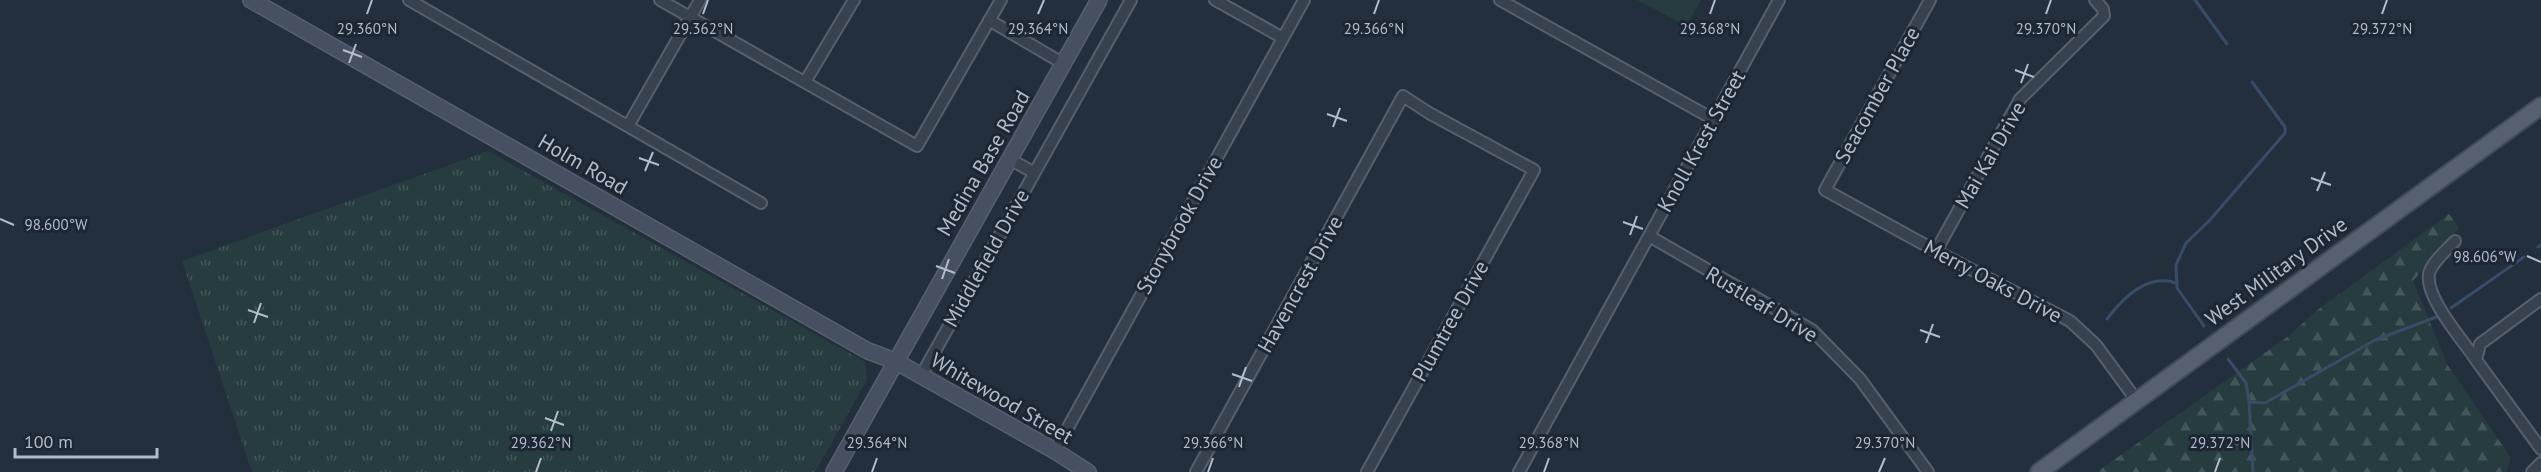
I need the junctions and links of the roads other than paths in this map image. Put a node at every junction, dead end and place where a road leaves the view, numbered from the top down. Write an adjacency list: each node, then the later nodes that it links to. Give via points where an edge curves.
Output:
1 (251, 0): 33 (street, Holm Road, via 868,351)
2 (409, 0): 23 (street)
3 (660, 0): 15 (street)
4 (700, 0): 15 (street)
5 (854, 0): 19 (street)
6 (1001, 0): 16 (street)
7 (1099, 0): 18 (street, Medina Base Road)
8 (1131, 0): 25 (street, Middlefield Drive)
9 (1215, 0): 17 (street)
10 (1304, 0): 17 (street, Stonybrook Drive)
11 (1500, 0): 22 (street)
12 (1779, 0): 22 (street, Knoll Krest Street)
13 (1930, 0): 26 (street, Seacomber Place)
14 (2095, 0): 30 (street, Mai Kai Drive, via 2104,16 2020,99)
15 (690, 18): 19 (street); 23 (street)
16 (989, 20): 18 (street); 19 (street, via 917,146)
17 (1283, 38): 37 (street, Stonybrook Drive)
18 (1064, 64): 24 (street, Medina Base Road)
19 (806, 82)
20 (1403, 96): 41 (street, Havencrest Drive); 42 (street, Plumtree Drive, via 1534,170)
21 (2541, 106): 35 (main road, West Military Drive)
22 (1713, 119): 28 (street, Knoll Krest Street)
23 (628, 126): 27 (street)
24 (1009, 159): 25 (street, Middlefield Drive); 33 (street, Medina Base Road)
25 (1033, 172): 34 (street, Middlefield Drive)
26 (1825, 190): 30 (street, Merry Oaks Drive)
27 (761, 203)
28 (1649, 236): 43 (street, Knoll Krest Street); 44 (street, Rustleaf Drive, via 1812,330 1860,379)
29 (2455, 241): 32 (street, via 2428,276 2435,301)
30 (1936, 252): 35 (street, Merry Oaks Drive, via 2070,321 2096,345)
31 (2541, 299): 32 (street, via 2480,344)
32 (2476, 360): 36 (street)
33 (895, 361): 34 (street, Whitewood Street); 39 (street, Medina Base Road)
34 (921, 376): 37 (street, Whitewood Street)
35 (2136, 401): 45 (main road, West Military Drive)
36 (2541, 449)
37 (1055, 451): 40 (street, Whitewood Street)
38 (2541, 463): 46 (street)
39 (834, 472)
40 (1088, 472)
41 (1196, 472)
42 (1367, 472)
43 (1519, 472)
44 (1928, 472)
45 (2039, 472)
46 (2532, 472)

